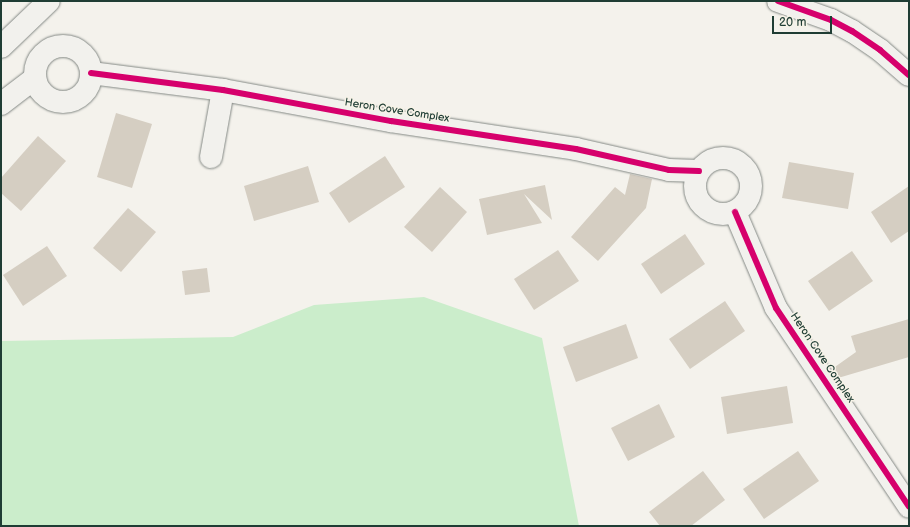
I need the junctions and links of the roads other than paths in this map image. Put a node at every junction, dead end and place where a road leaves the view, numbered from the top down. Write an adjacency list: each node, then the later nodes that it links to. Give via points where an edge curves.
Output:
1 (49, 1): 3 (street)
2 (778, 1): 5 (street, via 831,20 852,31 880,50)
3 (1, 47)
4 (91, 73): 6 (street, via 90,83 78,99 60,103 51,100 40,91); 6 (street, via 89,63 83,54 74,48 64,46 46,52 39,59); 7 (street, Heron Cove Complex)
5 (909, 75)
6 (35, 78): 8 (street)
7 (223, 90): 9 (street); 10 (street, Heron Cove Complex, via 391,121 576,149 669,170)
8 (1, 104)
9 (211, 157)
10 (699, 171): 11 (street, via 695,191 698,201 705,209 714,214 725,215); 11 (street, via 714,159 723,158 733,159 747,171 751,185 748,199 743,207)
11 (735, 212): 12 (street, Heron Cove Complex, via 776,308)
12 (909, 507)

